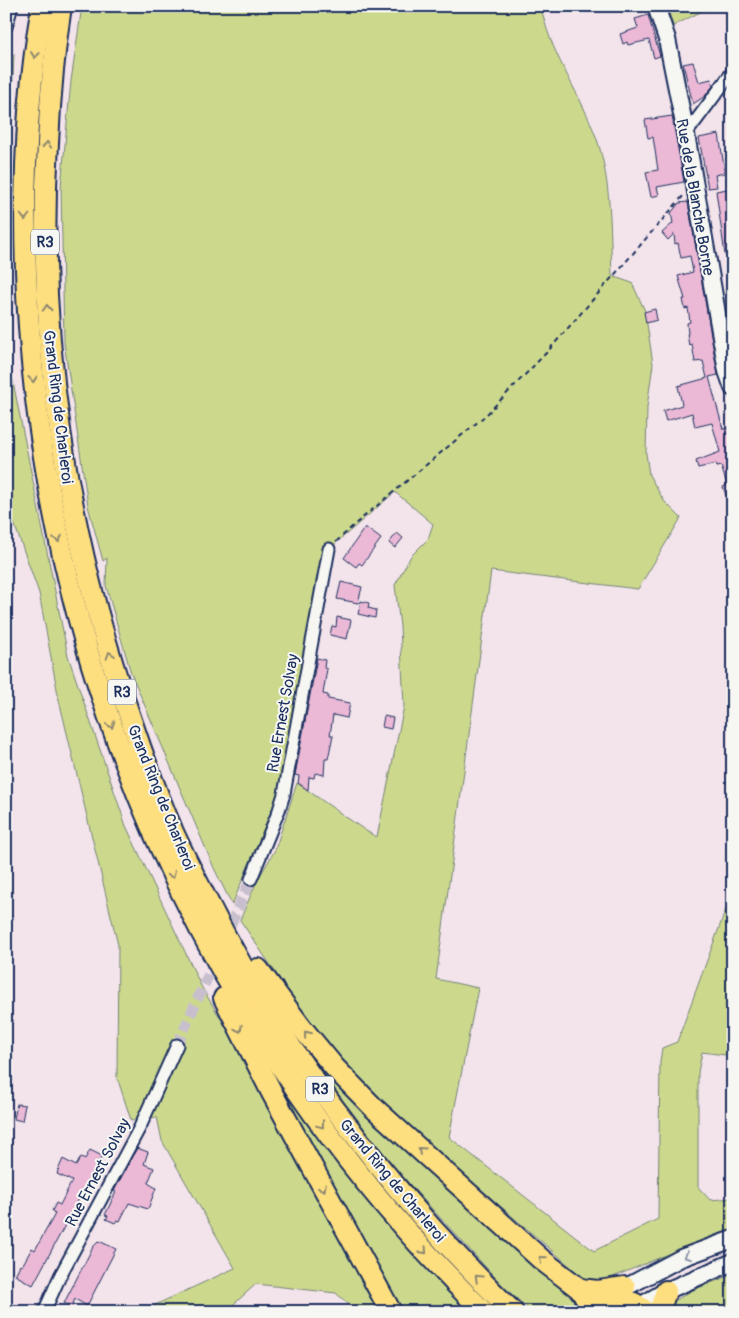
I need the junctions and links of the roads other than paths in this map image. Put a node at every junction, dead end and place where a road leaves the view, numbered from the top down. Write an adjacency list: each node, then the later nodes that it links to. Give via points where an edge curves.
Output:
1 (12, 6): 5 (street)
2 (42, 6): 13 (highway, Grand Ring de Charleroi / R3, one-way to 13, via 31,90 25,245 35,398 47,479 65,570 103,702 129,777)
3 (62, 6): 11 (highway, Grand Ring de Charleroi / R3, one-way to 3, via 148,769 100,624 81,549 55,396 48,322 46,189 51,93)
4 (656, 6): 7 (street, Rue de la Blanche Borne, via 667,39)
5 (6, 27)
6 (733, 71): 7 (street)
7 (686, 134): 8 (street, Rue de la Blanche Borne)
8 (730, 370): 9 (street, Rue de la Blanche Borne)
9 (733, 388)
10 (329, 549): 12 (street, Rue Ernest Solvay, via 284,794)
11 (174, 832): 18 (highway, one-way to 11, via 542,1260 375,1109 335,1068 264,979 225,915 198,861); 25 (highway, Grand Ring de Charleroi / R3, one-way to 11, via 421,1217 325,1096 245,972)
12 (251, 879)
13 (186, 905): 23 (highway, one-way to 23, via 188,928 272,1093); 24 (highway, Grand Ring de Charleroi / R3, one-way to 24, via 242,1005 309,1109 356,1172 408,1233)
14 (177, 1046): 22 (street, Rue Ernest Solvay, via 140,1127)
15 (733, 1239): 17 (street, one-way to 17, via 681,1258)
16 (733, 1262): 19 (street)
17 (625, 1287): 18 (highway, via 598,1291); 20 (street)
18 (580, 1289): 20 (highway, via 591,1307)
19 (666, 1291): 21 (street); 26 (highway)
20 (598, 1305): 21 (highway, via 623,1299)
21 (639, 1310)
22 (44, 1312)
23 (391, 1312)
24 (484, 1312)
25 (513, 1312)
26 (659, 1312)

